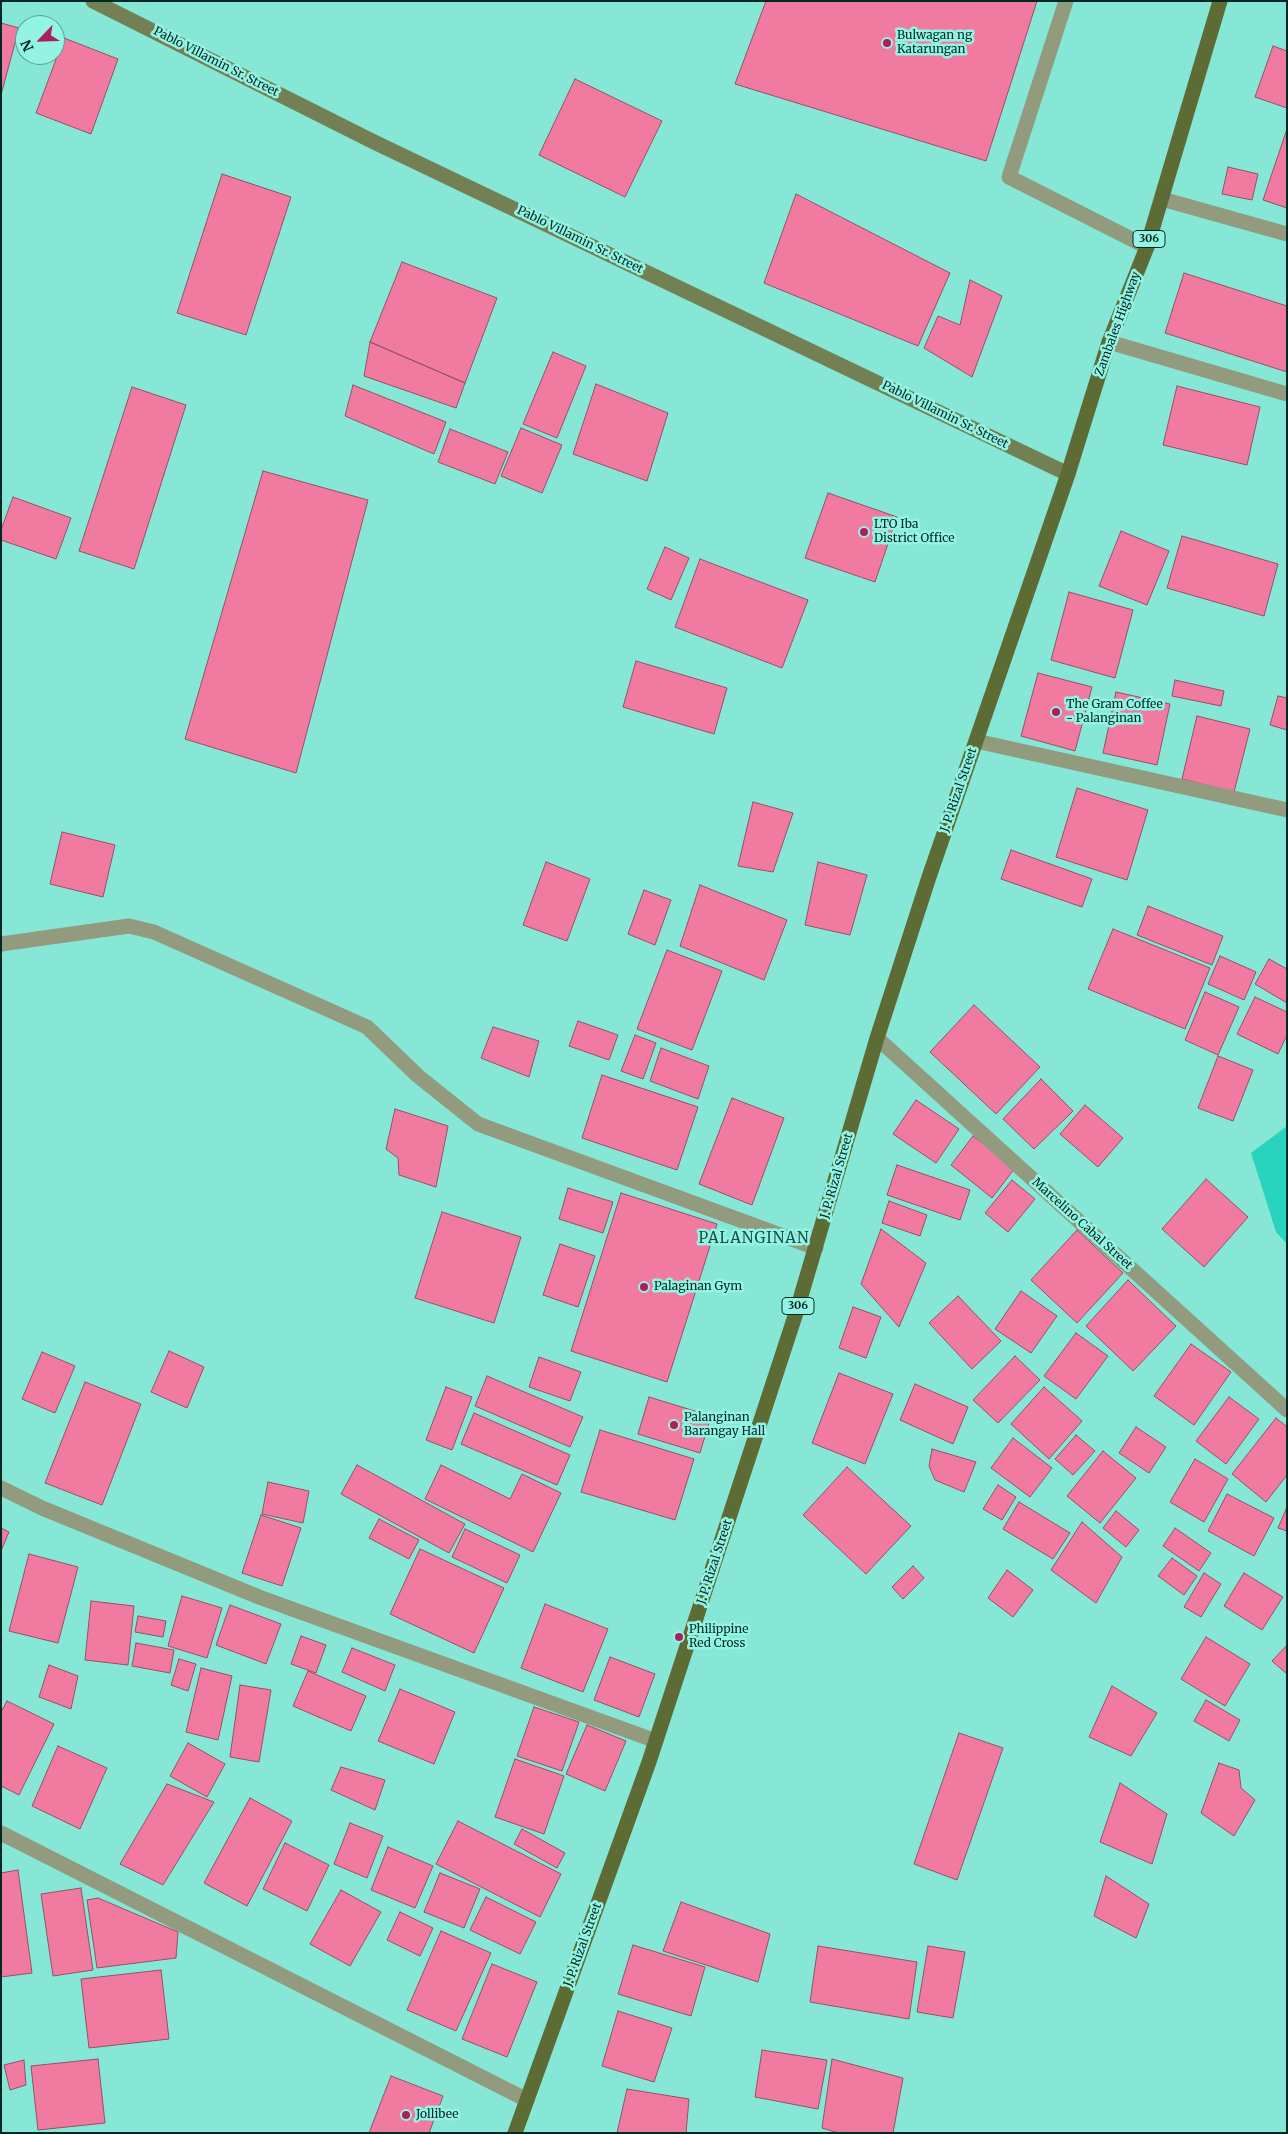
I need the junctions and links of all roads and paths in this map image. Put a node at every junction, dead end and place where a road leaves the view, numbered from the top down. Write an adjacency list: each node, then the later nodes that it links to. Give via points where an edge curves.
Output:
1 (93, 1): 9 (street, Pablo Villamin Sr. Street, via 383,146)
2 (1066, 1): 6 (street, via 1009,178)
3 (1220, 1): 4 (main road, Zambales Highway / 306)
4 (1162, 199): 5 (street); 6 (main road, Zambales Highway / 306)
5 (1287, 234)
6 (1147, 247): 7 (main road, Zambales Highway / 306)
7 (1109, 342): 8 (street); 9 (main road, Zambales Highway / 306)
8 (1287, 394)
9 (1068, 474): 10 (main road, J. P. Rizal Street / 306)
10 (976, 741): 11 (street); 13 (main road, J. P. Rizal Street / 306)
11 (1287, 810)
12 (1, 944): 14 (street, via 129,926 154,932 367,1027 418,1076 478,1124)
13 (877, 1038): 14 (main road, J. P. Rizal Street / 306); 15 (street, Marcelino Cabal Street)
14 (816, 1248): 17 (main road, J. P. Rizal Street / 306)
15 (1287, 1410)
16 (1, 1488): 17 (street, via 259,1598)
17 (656, 1741): 19 (main road, J. P. Rizal Street / 306)
18 (1, 1833): 19 (street)
19 (526, 2100): 20 (main road, J. P. Rizal Street / 306)
20 (515, 2133)

